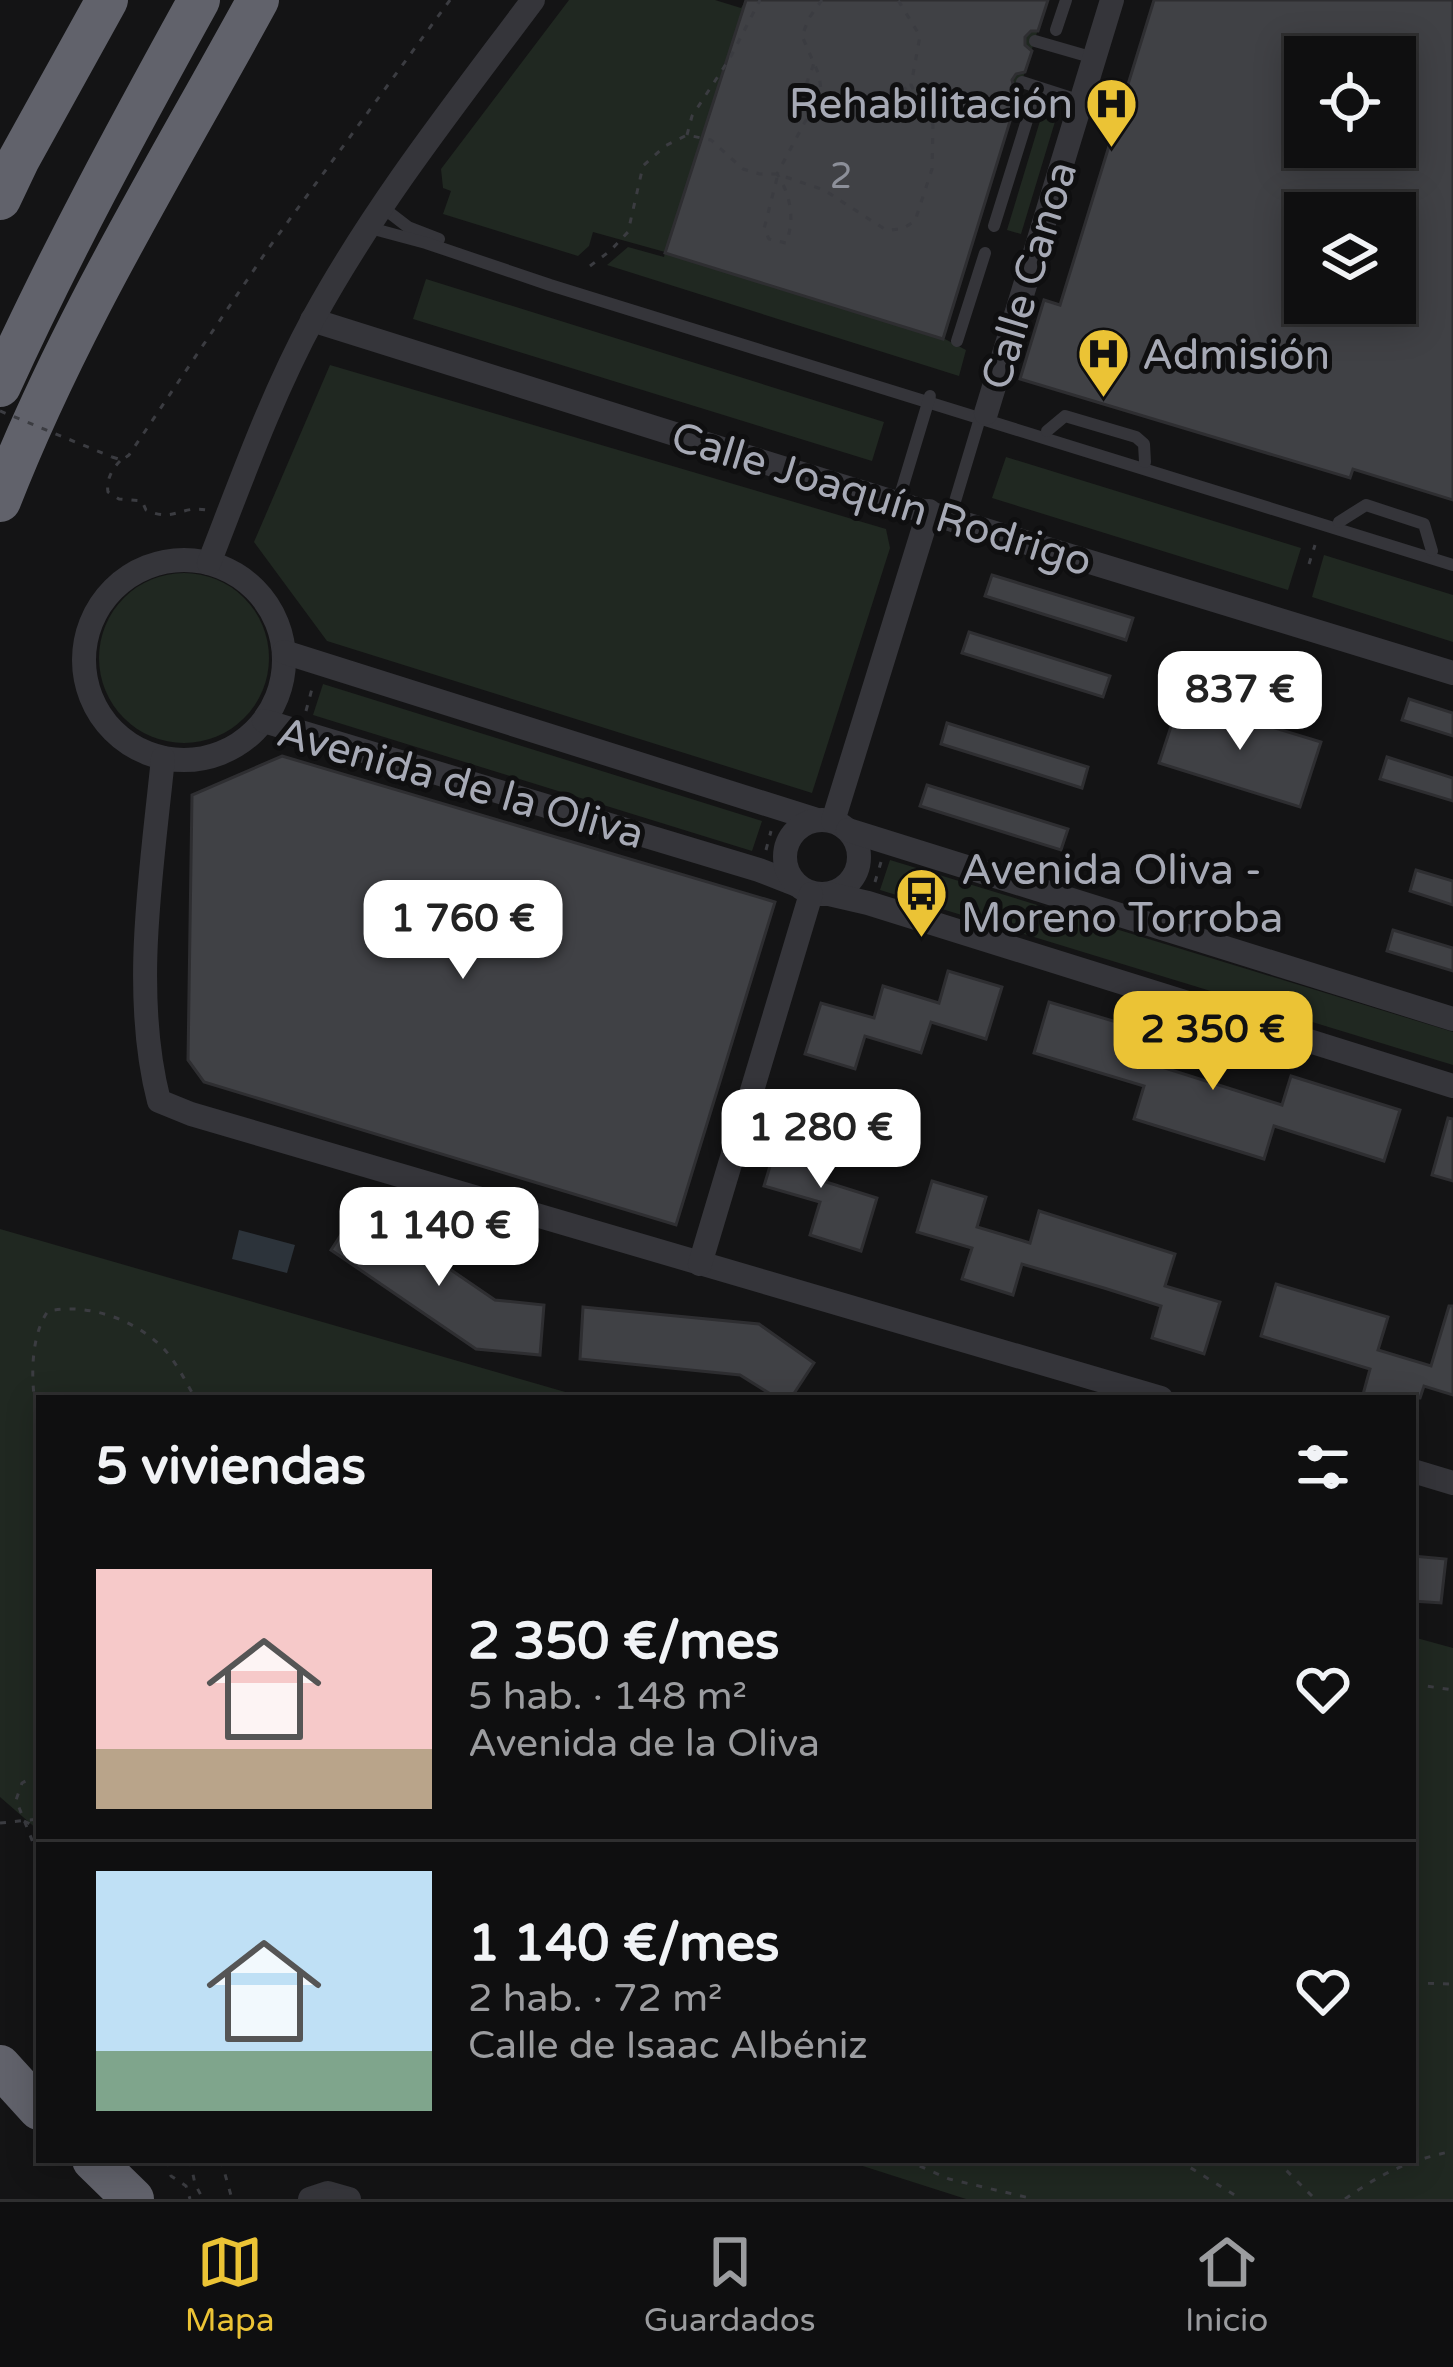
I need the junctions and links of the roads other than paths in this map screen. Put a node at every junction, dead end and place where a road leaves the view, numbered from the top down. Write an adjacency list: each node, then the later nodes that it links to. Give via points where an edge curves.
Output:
1 (106, 0): 13 (highway)
2 (199, 0): 19 (highway)
3 (260, 0): 24 (highway, via 76,330)
4 (533, 0): 14 (street)
5 (1066, 0): 7 (lane)
6 (1108, 0): 9 (street, Calle Canoa)
7 (1056, 30)
8 (1035, 41): 9 (lane)
9 (1090, 56): 11 (street, Calle Canoa)
10 (1022, 82): 11 (lane)
11 (1077, 100): 21 (street, Calle Canoa)
12 (1033, 101): 15 (lane)
13 (0, 199)
14 (375, 218): 17 (street); 20 (lane); 20 (lane, via 550,285)
15 (994, 226)
16 (985, 253): 18 (lane)
17 (312, 320): 25 (street, Calle Joaquín Rodrigo); 30 (street)
18 (957, 341)
19 (0, 386)
20 (930, 399): 21 (lane); 25 (lane)
21 (981, 413): 22 (lane); 26 (lane); 29 (lane)
22 (1047, 431): 23 (lane); 23 (lane, via 1065,416 1136,437)
23 (1145, 462): 27 (lane)
24 (0, 501)
25 (898, 502): 26 (street, Calle Joaquín Rodrigo)
26 (940, 515): 32 (street, Calle Joaquín Rodrigo); 35 (street)
27 (1339, 522): 28 (lane); 28 (lane, via 1366,506 1424,524)
28 (1432, 551): 29 (lane)
29 (1453, 561)
30 (209, 562): 31 (street, via 261,596); 34 (street, via 146,566 98,607 86,636 91,699 133,746)
31 (284, 652): 33 (street, via 280,688); 35 (street, Avenida de la Oliva)
32 (1453, 673)
33 (264, 721): 34 (street, Avenida de la Oliva, via 219,754); 36 (street, Avenida de la Oliva)
34 (163, 758): 39 (street, via 146,940 149,1063 159,1101)
35 (832, 824): 36 (street, via 798,828 786,845 785,866); 36 (street, via 859,847 859,868 848,885); 37 (street, Avenida de la Oliva)
36 (812, 890): 38 (street, Avenida de la Oliva); 39 (street)
37 (1453, 1019)
38 (1453, 1086)
39 (700, 1264): 40 (street)
40 (1151, 1395)
41 (1416, 1472): 42 (street)
42 (1453, 1483)
43 (0, 2066): 44 (highway)
44 (36, 2106)
45 (96, 2163): 46 (highway)
46 (133, 2199)
47 (310, 2199): 48 (street)
48 (349, 2199)

